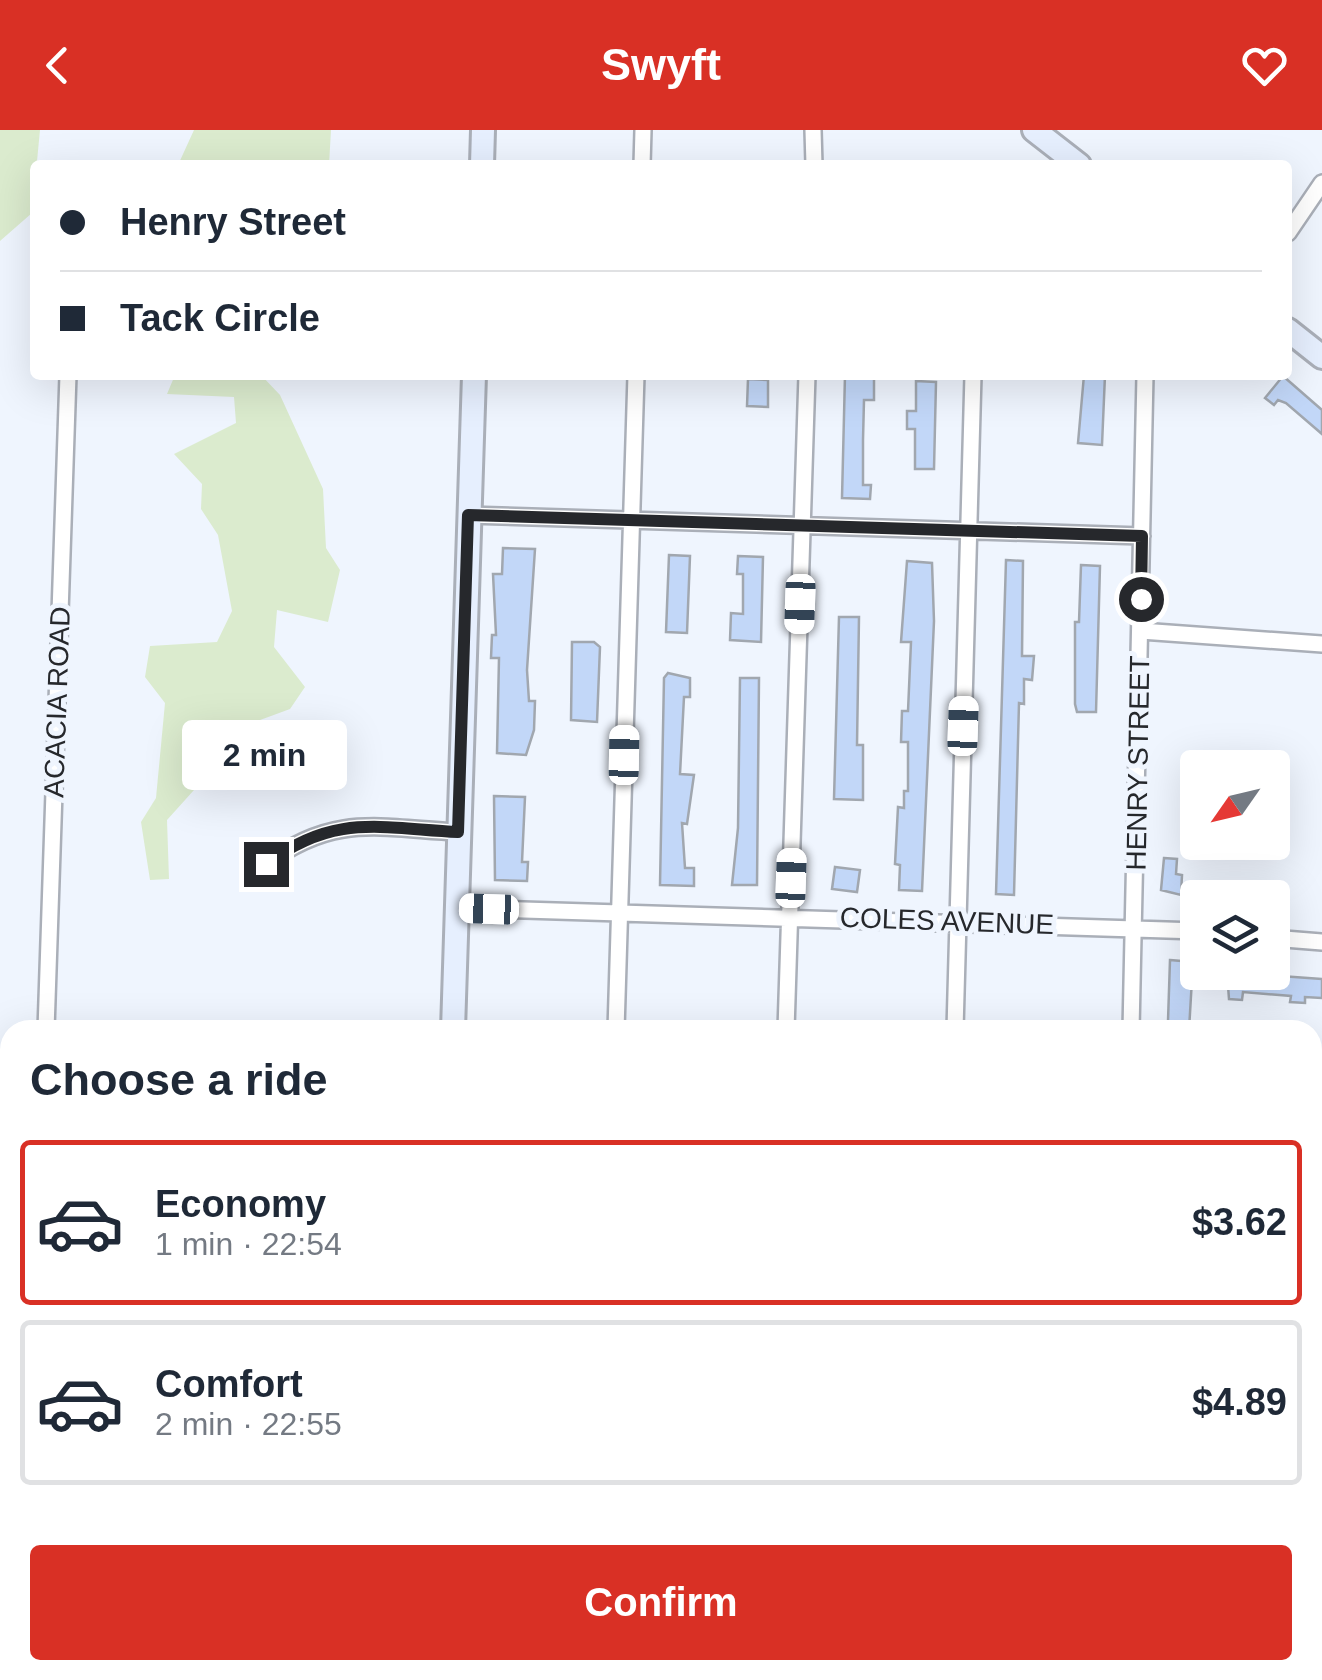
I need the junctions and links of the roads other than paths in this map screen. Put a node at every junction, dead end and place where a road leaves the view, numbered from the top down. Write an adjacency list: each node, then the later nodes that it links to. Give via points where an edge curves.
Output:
1 (483, 130): 4 (street)
2 (643, 130): 5 (street)
3 (1034, 130): 6 (street)
4 (482, 160)
5 (642, 160)
6 (1073, 160)
7 (1322, 183): 8 (street)
8 (1292, 228)
9 (1292, 333): 10 (street)
10 (1322, 357)
11 (68, 380): 34 (street, ACACIA ROAD)
12 (474, 380): 17 (street)
13 (636, 380): 18 (street)
14 (807, 380): 19 (street)
15 (973, 380): 20 (street)
16 (1145, 380): 21 (street, HENRY STREET)
17 (468, 515): 18 (street); 24 (street)
18 (631, 520): 19 (street); 27 (street)
19 (802, 525): 20 (street); 28 (street)
20 (968, 530): 21 (street); 29 (street)
21 (1142, 536): 22 (street, HENRY STREET)
22 (1141, 631): 23 (street); 30 (street, HENRY STREET)
23 (1322, 644)
24 (458, 832): 25 (street, via 341,826 307,837); 26 (street)
25 (266, 864)
26 (456, 908): 27 (street, COLES AVENUE); 35 (street)
27 (620, 912): 28 (street, COLES AVENUE); 36 (street)
28 (790, 917): 29 (street, COLES AVENUE); 37 (street)
29 (958, 922): 30 (street, COLES AVENUE); 38 (street)
30 (1135, 926): 31 (street, COLES AVENUE); 39 (street, HENRY STREET)
31 (1180, 930)
32 (1290, 939): 33 (street)
33 (1322, 942)
34 (46, 1020)
35 (454, 1020)
36 (616, 1020)
37 (786, 1020)
38 (954, 1020)
39 (1131, 1020)

